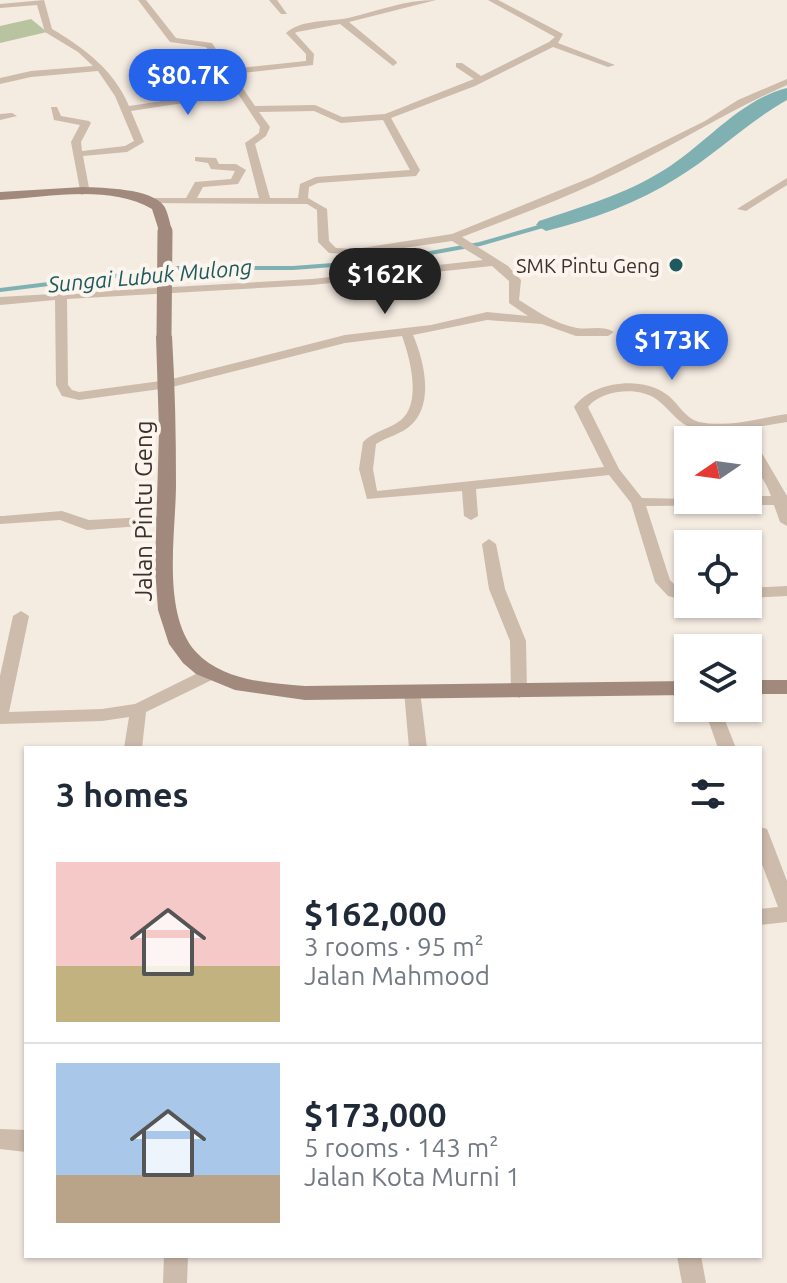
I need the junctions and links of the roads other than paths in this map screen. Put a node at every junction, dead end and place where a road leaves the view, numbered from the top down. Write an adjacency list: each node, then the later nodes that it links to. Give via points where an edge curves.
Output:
1 (142, 0): 15 (street, via 171,38 209,45)
2 (273, 0): 8 (street)
3 (416, 0): 4 (street); 9 (street)
4 (432, 0)
5 (492, 0): 10 (street, via 560,36)
6 (42, 1): 7 (street); 14 (street, via 48,30)
7 (0, 6)
8 (284, 12)
9 (343, 22): 11 (street); 15 (street, via 291,30 312,58 310,63)
10 (552, 44): 13 (street); 16 (street)
11 (393, 63)
12 (459, 65): 16 (street)
13 (611, 65)
14 (100, 68): 17 (street); 20 (street)
15 (226, 71): 20 (street, via 188,78 187,100); 21 (street)
16 (481, 80): 24 (street)
17 (0, 81)
18 (787, 82): 35 (street, via 596,179)
19 (54, 109): 25 (street, via 55,117 86,123 76,142)
20 (127, 109): 25 (street, via 138,145)
21 (254, 109): 24 (street, via 315,108 341,120); 30 (street, via 265,127 250,143)
22 (12, 116): 23 (street)
23 (0, 117)
24 (386, 117): 31 (street, via 414,172 316,180 306,183)
25 (78, 154): 28 (street)
26 (199, 159): 33 (street, via 241,170 234,182 199,184)
27 (787, 181): 34 (street)
28 (85, 193): 29 (main road); 32 (main road)
29 (0, 196)
30 (265, 199): 31 (street); 33 (street)
31 (303, 200): 35 (street, via 320,205 324,242 333,251)
32 (151, 201): 33 (street); 42 (main road, Jalan Pintu Geng, bridge, via 163,215 165,231)
33 (190, 201)
34 (742, 209)
35 (458, 239): 36 (street)
36 (494, 262): 37 (street, via 365,278); 39 (street, via 515,280 513,301)
37 (61, 296): 38 (street); 42 (street, via 62,385 67,393 79,396)
38 (0, 301)
39 (544, 321): 40 (street, via 487,316); 41 (street, via 563,331)
40 (406, 332): 42 (street, via 345,339); 47 (street, via 419,403 405,424 370,442 364,458 372,496)
41 (608, 332)
42 (168, 384): 52 (main road, Jalan Pintu Geng)
43 (787, 418): 44 (street)
44 (735, 425): 46 (street, via 690,424 657,393 591,396 581,407)
45 (762, 464): 48 (street)
46 (613, 470): 47 (street); 49 (street)
47 (469, 488): 50 (street)
48 (782, 500): 49 (street); 53 (street)
49 (638, 502): 55 (street, via 663,582)
50 (471, 516)
51 (3, 520): 52 (street, via 62,515 87,525)
52 (167, 520): 59 (main road, Jalan Pintu Geng, via 171,626 179,645)
53 (787, 522)
54 (489, 544): 64 (street, via 497,589 518,641)
55 (674, 590)
56 (787, 591): 57 (street)
57 (762, 592)
58 (21, 616): 66 (street)
59 (212, 673): 63 (main road, Jalan Pintu Geng, via 264,690); 65 (street)
60 (762, 687): 61 (main road)
61 (787, 687)
62 (674, 688): 64 (main road, Jalan Pintu Geng)
63 (412, 691): 64 (main road, Jalan Pintu Geng); 69 (street)
64 (519, 692)
65 (138, 709): 66 (street); 68 (street)
66 (0, 716)
67 (717, 722): 70 (street)
68 (133, 746)
69 (418, 746)
70 (726, 746)
71 (762, 839): 72 (street)
72 (787, 906)
73 (787, 914): 74 (street)
74 (762, 917)
75 (0, 1139): 76 (street)
76 (24, 1141)
77 (176, 1258): 79 (street)
78 (689, 1258): 80 (street)
79 (175, 1283)
80 (694, 1283)

